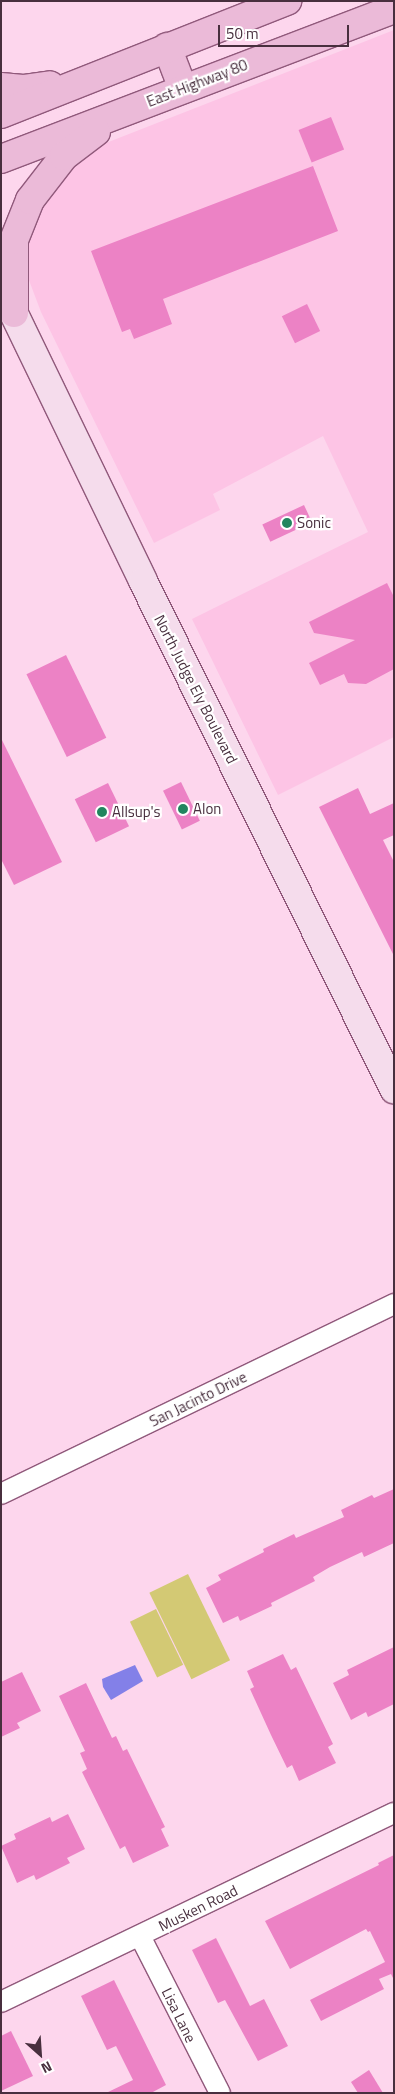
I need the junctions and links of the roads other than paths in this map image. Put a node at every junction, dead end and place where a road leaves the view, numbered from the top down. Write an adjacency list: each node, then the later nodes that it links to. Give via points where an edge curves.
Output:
1 (286, 1): 3 (main road)
2 (394, 9): 6 (main road, East Highway 80)
3 (167, 47): 4 (main road); 6 (main road)
4 (88, 79): 5 (main road, via 23,89); 8 (main road)
5 (1, 88)
6 (182, 89): 7 (main road, East Highway 80)
7 (123, 112): 9 (main road, East Highway 80); 11 (main road, via 64,156 30,200 14,240)
8 (1, 114)
9 (1, 159)
10 (1, 287): 11 (main road, North Judge Ely Boulevard)
11 (14, 313): 12 (main road, North Judge Ely Boulevard)
12 (394, 1089)
13 (394, 1304): 14 (street, San Jacinto Drive)
14 (1, 1494)
15 (394, 1813): 16 (street, Musken Road)
16 (140, 1936): 17 (street, Musken Road); 18 (street, Lisa Lane)
17 (1, 2002)
18 (220, 2093)

